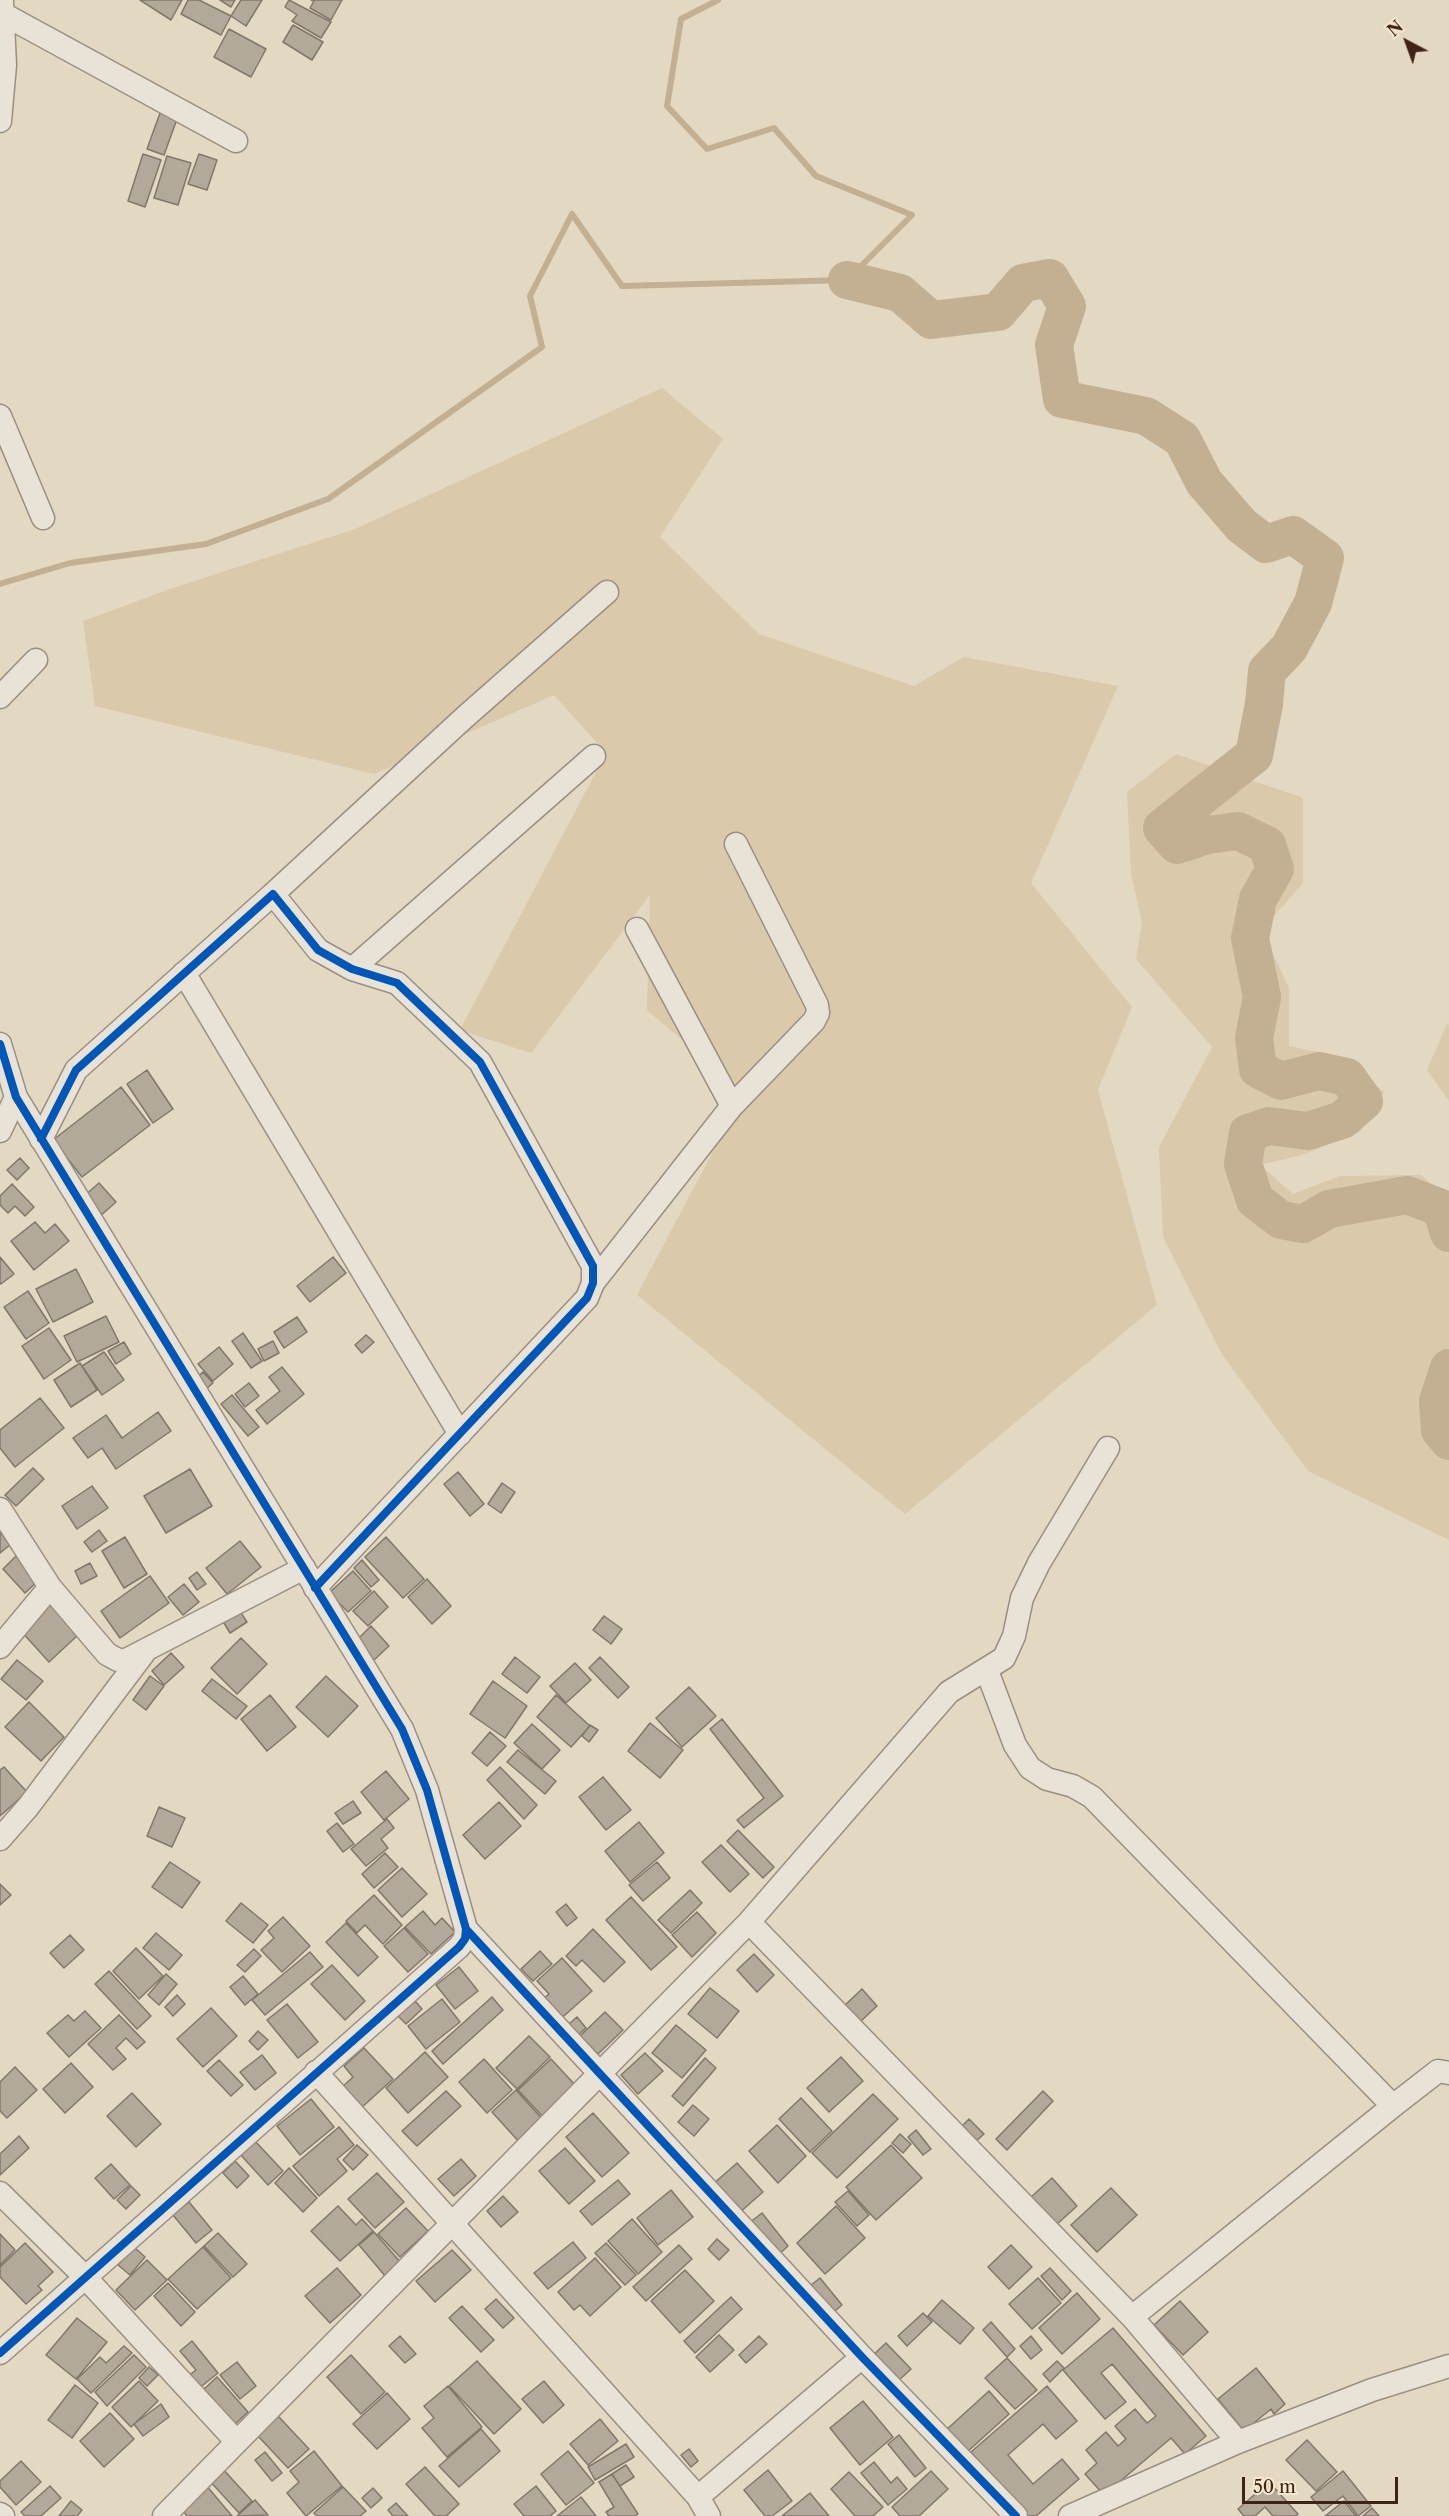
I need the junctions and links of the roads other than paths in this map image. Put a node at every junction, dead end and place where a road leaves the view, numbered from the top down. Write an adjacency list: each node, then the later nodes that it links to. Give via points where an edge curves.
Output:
1 (3, 7): 2 (street); 3 (street)
2 (0, 121)
3 (236, 141)
4 (0, 416): 5 (street)
5 (43, 518)
6 (607, 592): 11 (street)
7 (36, 660): 8 (street)
8 (0, 697)
9 (594, 756): 13 (street)
10 (736, 844): 17 (street, via 818,1013)
11 (273, 894): 13 (street, via 318,950); 14 (street)
12 (637, 929): 17 (street)
13 (352, 969): 20 (street, via 397,983 480,1062 593,1266)
14 (184, 973): 19 (street, via 76,1070); 21 (street)
15 (0, 1044): 16 (street)
16 (16, 1097): 18 (street); 19 (street)
17 (732, 1106): 20 (street)
18 (0, 1131)
19 (41, 1138): 24 (street)
20 (593, 1283): 21 (street, via 587,1298)
21 (460, 1434): 26 (street)
22 (1108, 1448): 29 (street, via 1022,1598 1014,1636 1004,1658)
23 (0, 1509): 25 (street)
24 (303, 1568): 26 (street); 28 (street)
25 (50, 1587): 27 (street); 28 (street, via 107,1654 126,1660)
26 (315, 1588): 32 (street, via 402,1729 427,1790)
27 (0, 1647)
28 (147, 1649): 30 (street)
29 (987, 1671): 31 (street, via 948,1692); 36 (street, via 1015,1745 1030,1768 1092,1797)
30 (0, 1839)
31 (749, 1922): 35 (street); 40 (street)
32 (466, 1929): 33 (street, via 459,1947); 35 (street)
33 (316, 2072): 38 (street); 39 (street)
34 (1449, 2073): 36 (street, via 1438,2071)
35 (601, 2075): 38 (street); 42 (street)
36 (1393, 2106): 40 (street)
37 (0, 2193): 39 (street)
38 (451, 2224): 44 (street); 46 (street)
39 (84, 2276): 41 (street); 44 (street)
40 (1132, 2317): 45 (street)
41 (0, 2353)
42 (862, 2357): 46 (street); 48 (street)
43 (1449, 2366): 45 (street, via 1372,2390)
44 (237, 2442): 47 (street)
45 (1238, 2442): 49 (street)
46 (704, 2507)
47 (164, 2516)
48 (1016, 2516)
49 (1070, 2516)

